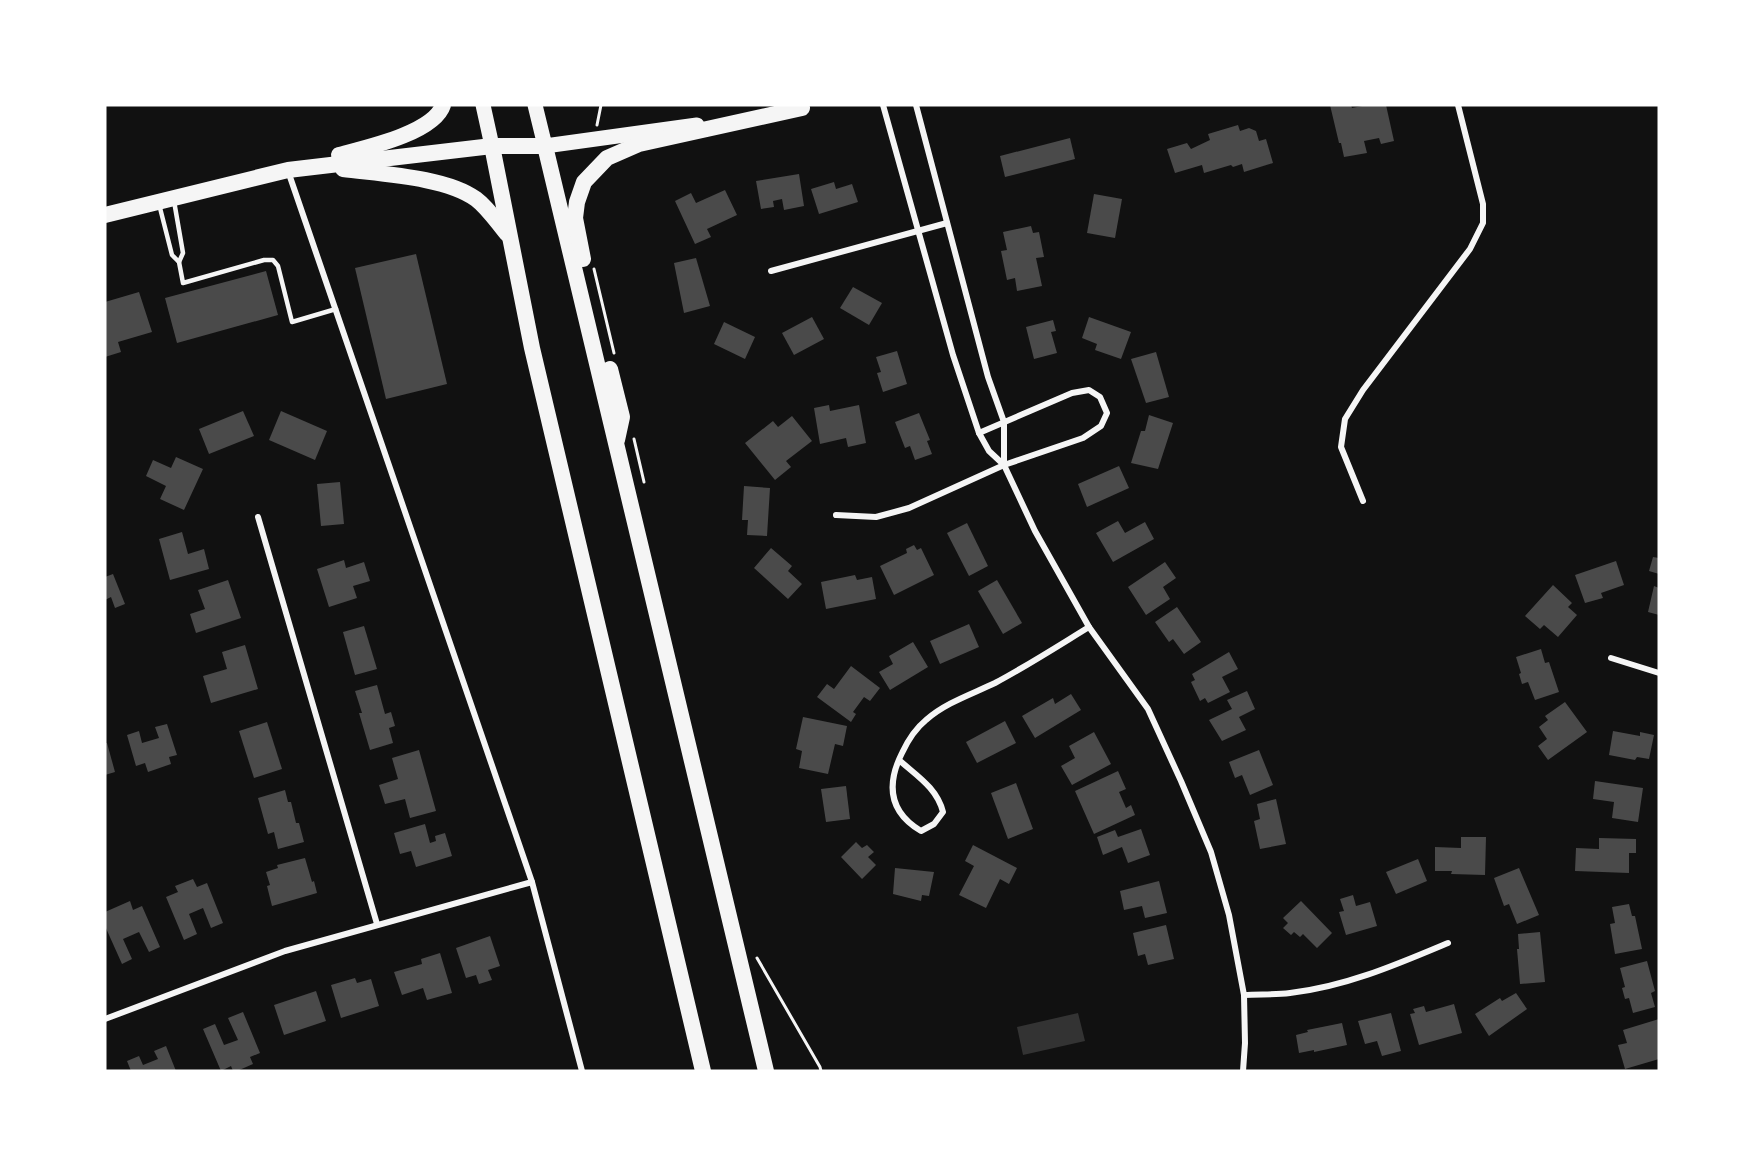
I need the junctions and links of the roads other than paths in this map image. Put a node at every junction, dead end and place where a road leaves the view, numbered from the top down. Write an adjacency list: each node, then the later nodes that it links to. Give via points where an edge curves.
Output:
1 (443, 105): 11 (highway, via 441,111 413,132)
2 (483, 105): 8 (main road)
3 (535, 105): 9 (main road)
4 (883, 105): 15 (street)
5 (916, 105): 14 (street)
6 (1458, 105): 24 (street, via 1484,204 1483,223 1470,249 1345,419 1341,447)
7 (808, 106): 9 (main road); 22 (highway, via 639,144 607,158 584,182 576,218 622,417)
8 (492, 146): 9 (highway); 10 (highway); 16 (highway)
9 (545, 146): 22 (highway)
10 (319, 165): 11 (highway); 16 (highway, via 446,184 480,202)
11 (288, 170): 12 (highway); 19 (street)
12 (166, 199): 13 (highway); 17 (lane, via 172,255); 17 (lane, via 183,253)
13 (105, 215)
14 (947, 223): 15 (street); 20 (street)
15 (919, 230): 18 (street); 21 (street)
16 (509, 237): 37 (highway)
17 (179, 262): 19 (lane, via 183,283 273,260 278,266 292,322)
18 (771, 271)
19 (336, 309): 31 (street)
20 (1004, 422): 21 (street); 23 (street); 23 (street, via 1072,393 1089,390 1100,397 1107,413 1101,426 1083,438)
21 (979, 433): 23 (street, via 989,451)
22 (616, 444): 38 (highway)
23 (1004, 465): 25 (street, via 909,508 876,517); 27 (street, via 1035,531)
24 (1364, 501)
25 (836, 515)
26 (258, 517): 32 (street)
27 (1089, 627): 30 (street, via 926,719 911,736); 34 (street, via 1148,709 1182,781 1217,873)
28 (1611, 658): 29 (street)
29 (1659, 673)
30 (899, 760): 30 (street, via 940,799 943,812 934,824 921,831 908,824 895,805 892,782)
31 (532, 882): 32 (street); 36 (street)
32 (377, 924): 35 (street, via 285,951)
33 (1448, 943): 34 (street, via 1340,983 1290,994)
34 (1244, 994): 39 (street)
35 (105, 1019)
36 (582, 1071)
37 (703, 1071)
38 (766, 1071)
39 (1243, 1071)

